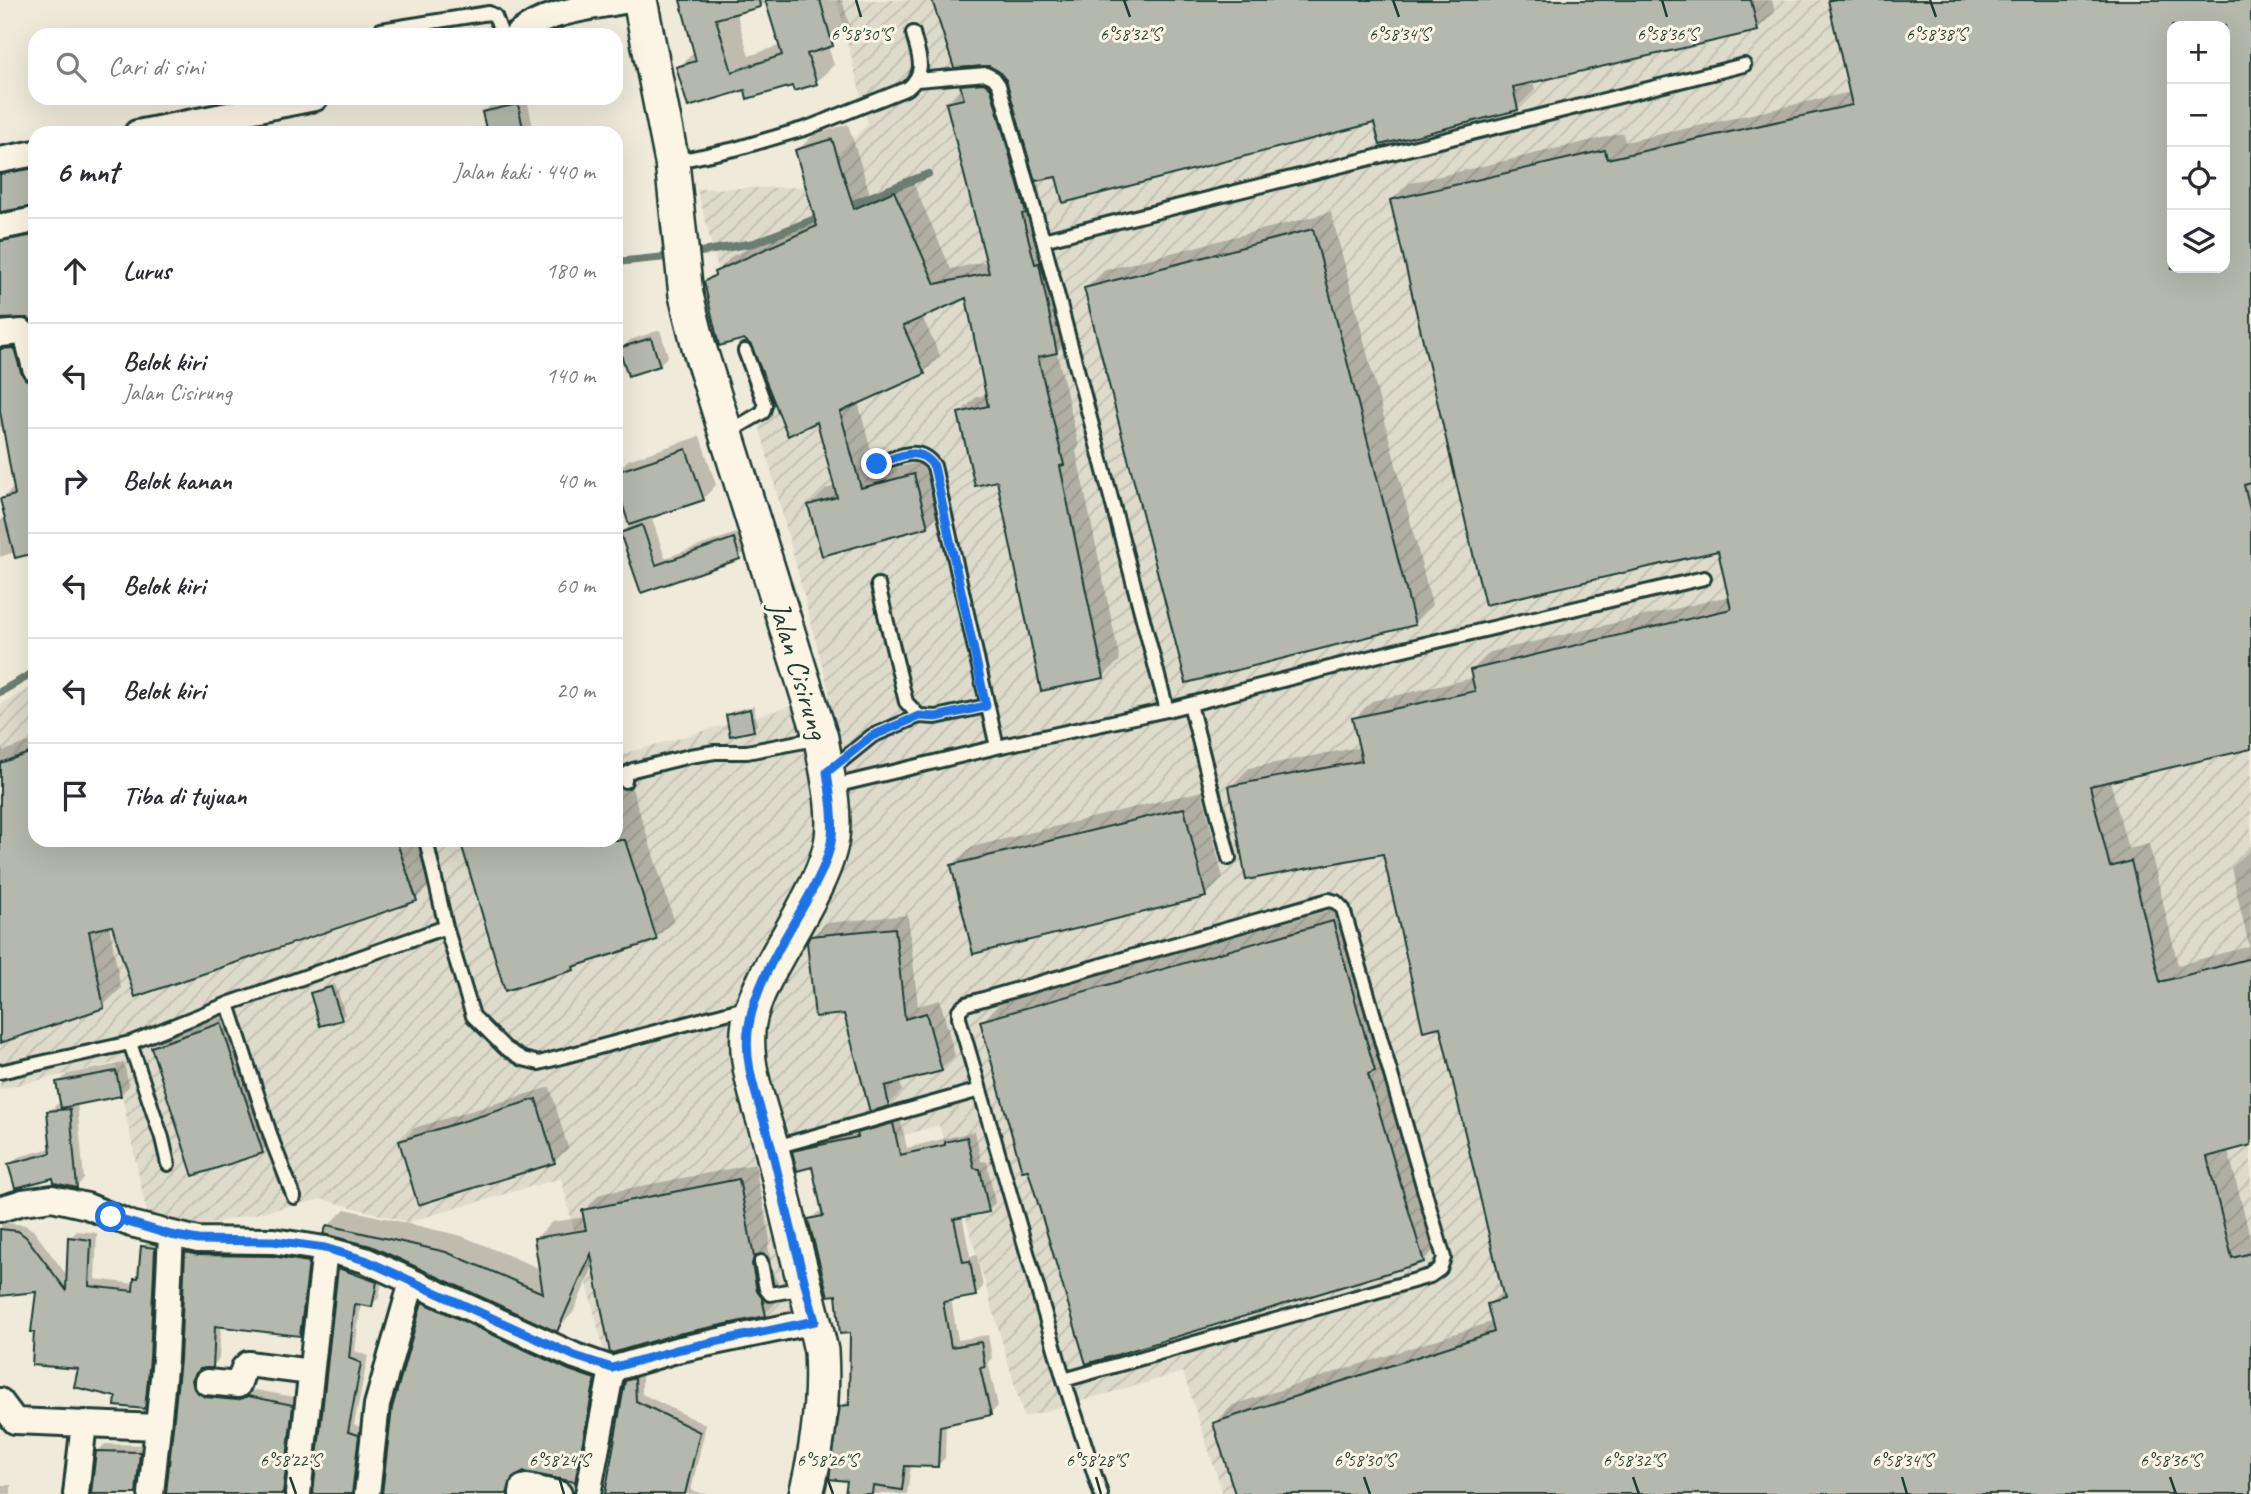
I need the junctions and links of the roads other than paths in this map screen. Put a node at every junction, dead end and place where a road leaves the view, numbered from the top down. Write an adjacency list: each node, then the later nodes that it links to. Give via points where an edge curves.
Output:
1 (628, 0): 5 (street, via 551,16)
2 (640, 0): 13 (main road, Jalan Cisirung)
3 (393, 28): 4 (lane, via 489,13)
4 (499, 28)
5 (527, 28)
6 (913, 33): 8 (lane, via 921,67)
7 (1744, 65): 16 (lane)
8 (918, 80): 13 (lane, via 807,128); 16 (lane, via 986,74 994,78)
9 (279, 105): 10 (street)
10 (172, 126)
11 (28, 154): 12 (street)
12 (0, 160)
13 (672, 162): 20 (main road, Jalan Cisirung, via 686,295)
14 (28, 221): 15 (street)
15 (0, 227)
16 (1043, 240): 26 (lane)
17 (0, 334): 18 (street, via 22,332)
18 (28, 341)
19 (746, 351): 20 (lane, via 765,405 763,412)
20 (727, 433): 28 (main road, Jalan Cisirung)
21 (877, 464): 25 (lane, via 916,452 934,466)
22 (1704, 578): 24 (lane)
23 (878, 585): 27 (lane, via 906,702)
24 (1190, 704): 26 (lane); 33 (lane)
25 (986, 706): 27 (lane); 29 (lane)
26 (1167, 710): 29 (lane)
27 (919, 716): 30 (lane, via 872,736)
28 (821, 738): 30 (main road, Jalan Cisirung); 31 (lane, via 747,752 691,756 632,770)
29 (997, 747): 30 (lane)
30 (828, 780): 36 (main road, Jalan Cisirung, via 833,818 826,860)
31 (625, 781)
32 (428, 847): 34 (lane)
33 (1229, 858)
34 (446, 927): 35 (lane); 36 (lane, via 473,1016 523,1059 540,1063)
35 (228, 1004): 37 (lane); 42 (lane)
36 (752, 1007): 40 (main road, Jalan Cisirung, via 747,1048)
37 (130, 1043): 38 (lane); 41 (lane)
38 (0, 1072)
39 (980, 1090): 40 (lane); 52 (lane); 52 (lane, via 959,1018 965,1004 1329,900 1343,909 1444,1258 1440,1269 1430,1276)
40 (772, 1148): 48 (main road, Jalan Cisirung)
41 (168, 1164)
42 (294, 1197)
43 (0, 1209): 44 (street, via 52,1198)
44 (171, 1235): 45 (street); 56 (street)
45 (325, 1248): 47 (street); 51 (street)
46 (761, 1262): 48 (lane, via 770,1294)
47 (412, 1282): 50 (street, via 575,1356); 60 (street, via 377,1405)
48 (806, 1288): 49 (main road, Jalan Cisirung)
49 (815, 1321): 50 (street); 64 (main road, Jalan Cisirung, via 823,1384)
50 (612, 1368): 63 (street)
51 (311, 1372): 53 (street, via 248,1364 238,1385); 59 (street)
52 (1064, 1380): 65 (lane)
53 (207, 1382)
54 (0, 1401): 55 (street, via 15,1421)
55 (84, 1423): 56 (street); 57 (street)
56 (158, 1427): 58 (street)
57 (76, 1494)
58 (151, 1494)
59 (298, 1494)
60 (367, 1494)
61 (522, 1494): 62 (street, via 527,1487)
62 (559, 1494)
63 (587, 1494)
64 (806, 1494)
65 (1101, 1494)

